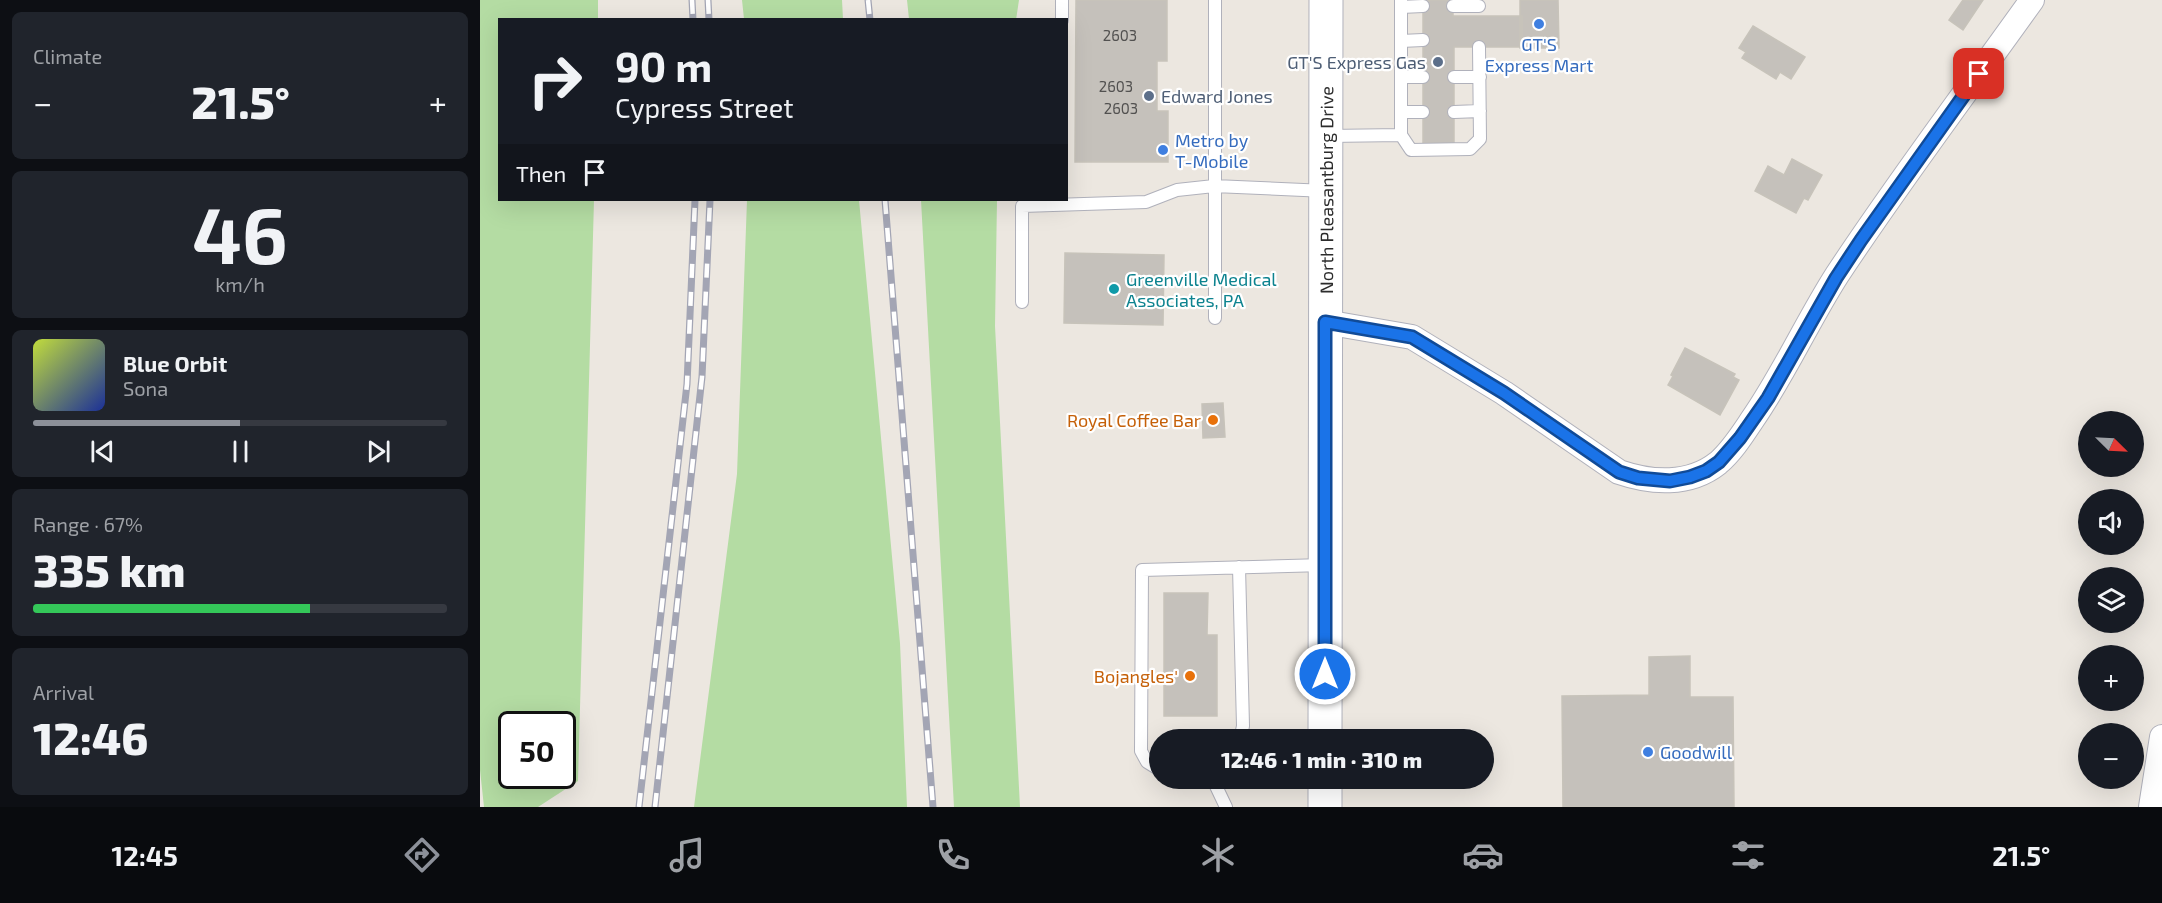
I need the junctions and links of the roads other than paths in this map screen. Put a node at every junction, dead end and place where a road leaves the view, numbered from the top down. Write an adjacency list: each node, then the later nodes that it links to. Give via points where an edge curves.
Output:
1 (1062, 0): 9 (lane)
2 (1215, 0): 23 (lane)
3 (1326, 0): 22 (main road, North Pleasantburg Drive)
4 (2032, 0): 28 (street, via 1836,278 1768,398 1740,438 1706,471 1660,481 1619,472 1504,393 1412,337)
5 (1401, 4): 6 (lane); 11 (lane)
6 (1423, 6)
7 (1453, 6): 8 (lane)
8 (1479, 7)
9 (1062, 18)
10 (1423, 40): 11 (lane)
11 (1401, 41): 14 (lane)
12 (1479, 47): 16 (lane)
13 (1454, 76): 16 (lane)
14 (1401, 77): 15 (lane); 18 (lane)
15 (1423, 77)
16 (1480, 77): 17 (lane)
17 (1480, 111): 20 (lane); 21 (lane, via 1480,139 1470,149 1411,150)
18 (1401, 112): 19 (lane); 21 (lane)
19 (1423, 112)
20 (1454, 112)
21 (1401, 135): 22 (lane)
22 (1327, 136): 24 (main road, North Pleasantburg Drive)
23 (1214, 186): 24 (lane); 25 (lane, via 1177,190 1146,202); 27 (lane)
24 (1327, 191): 28 (main road, North Pleasantburg Drive)
25 (1064, 202): 26 (lane, via 1022,206)
26 (1022, 302)
27 (1215, 318)
28 (1325, 322): 29 (main road, North Pleasantburg Drive)
29 (1325, 565): 30 (lane); 32 (main road, North Pleasantburg Drive)
30 (1239, 567): 31 (lane); 34 (lane, via 1142,570 1141,751)
31 (1242, 729)
32 (1325, 729)
33 (2162, 737): 39 (street)
34 (1149, 763)
35 (1217, 789): 37 (lane)
36 (1325, 789): 38 (main road)
37 (1226, 807)
38 (1325, 807)
39 (2151, 807)

